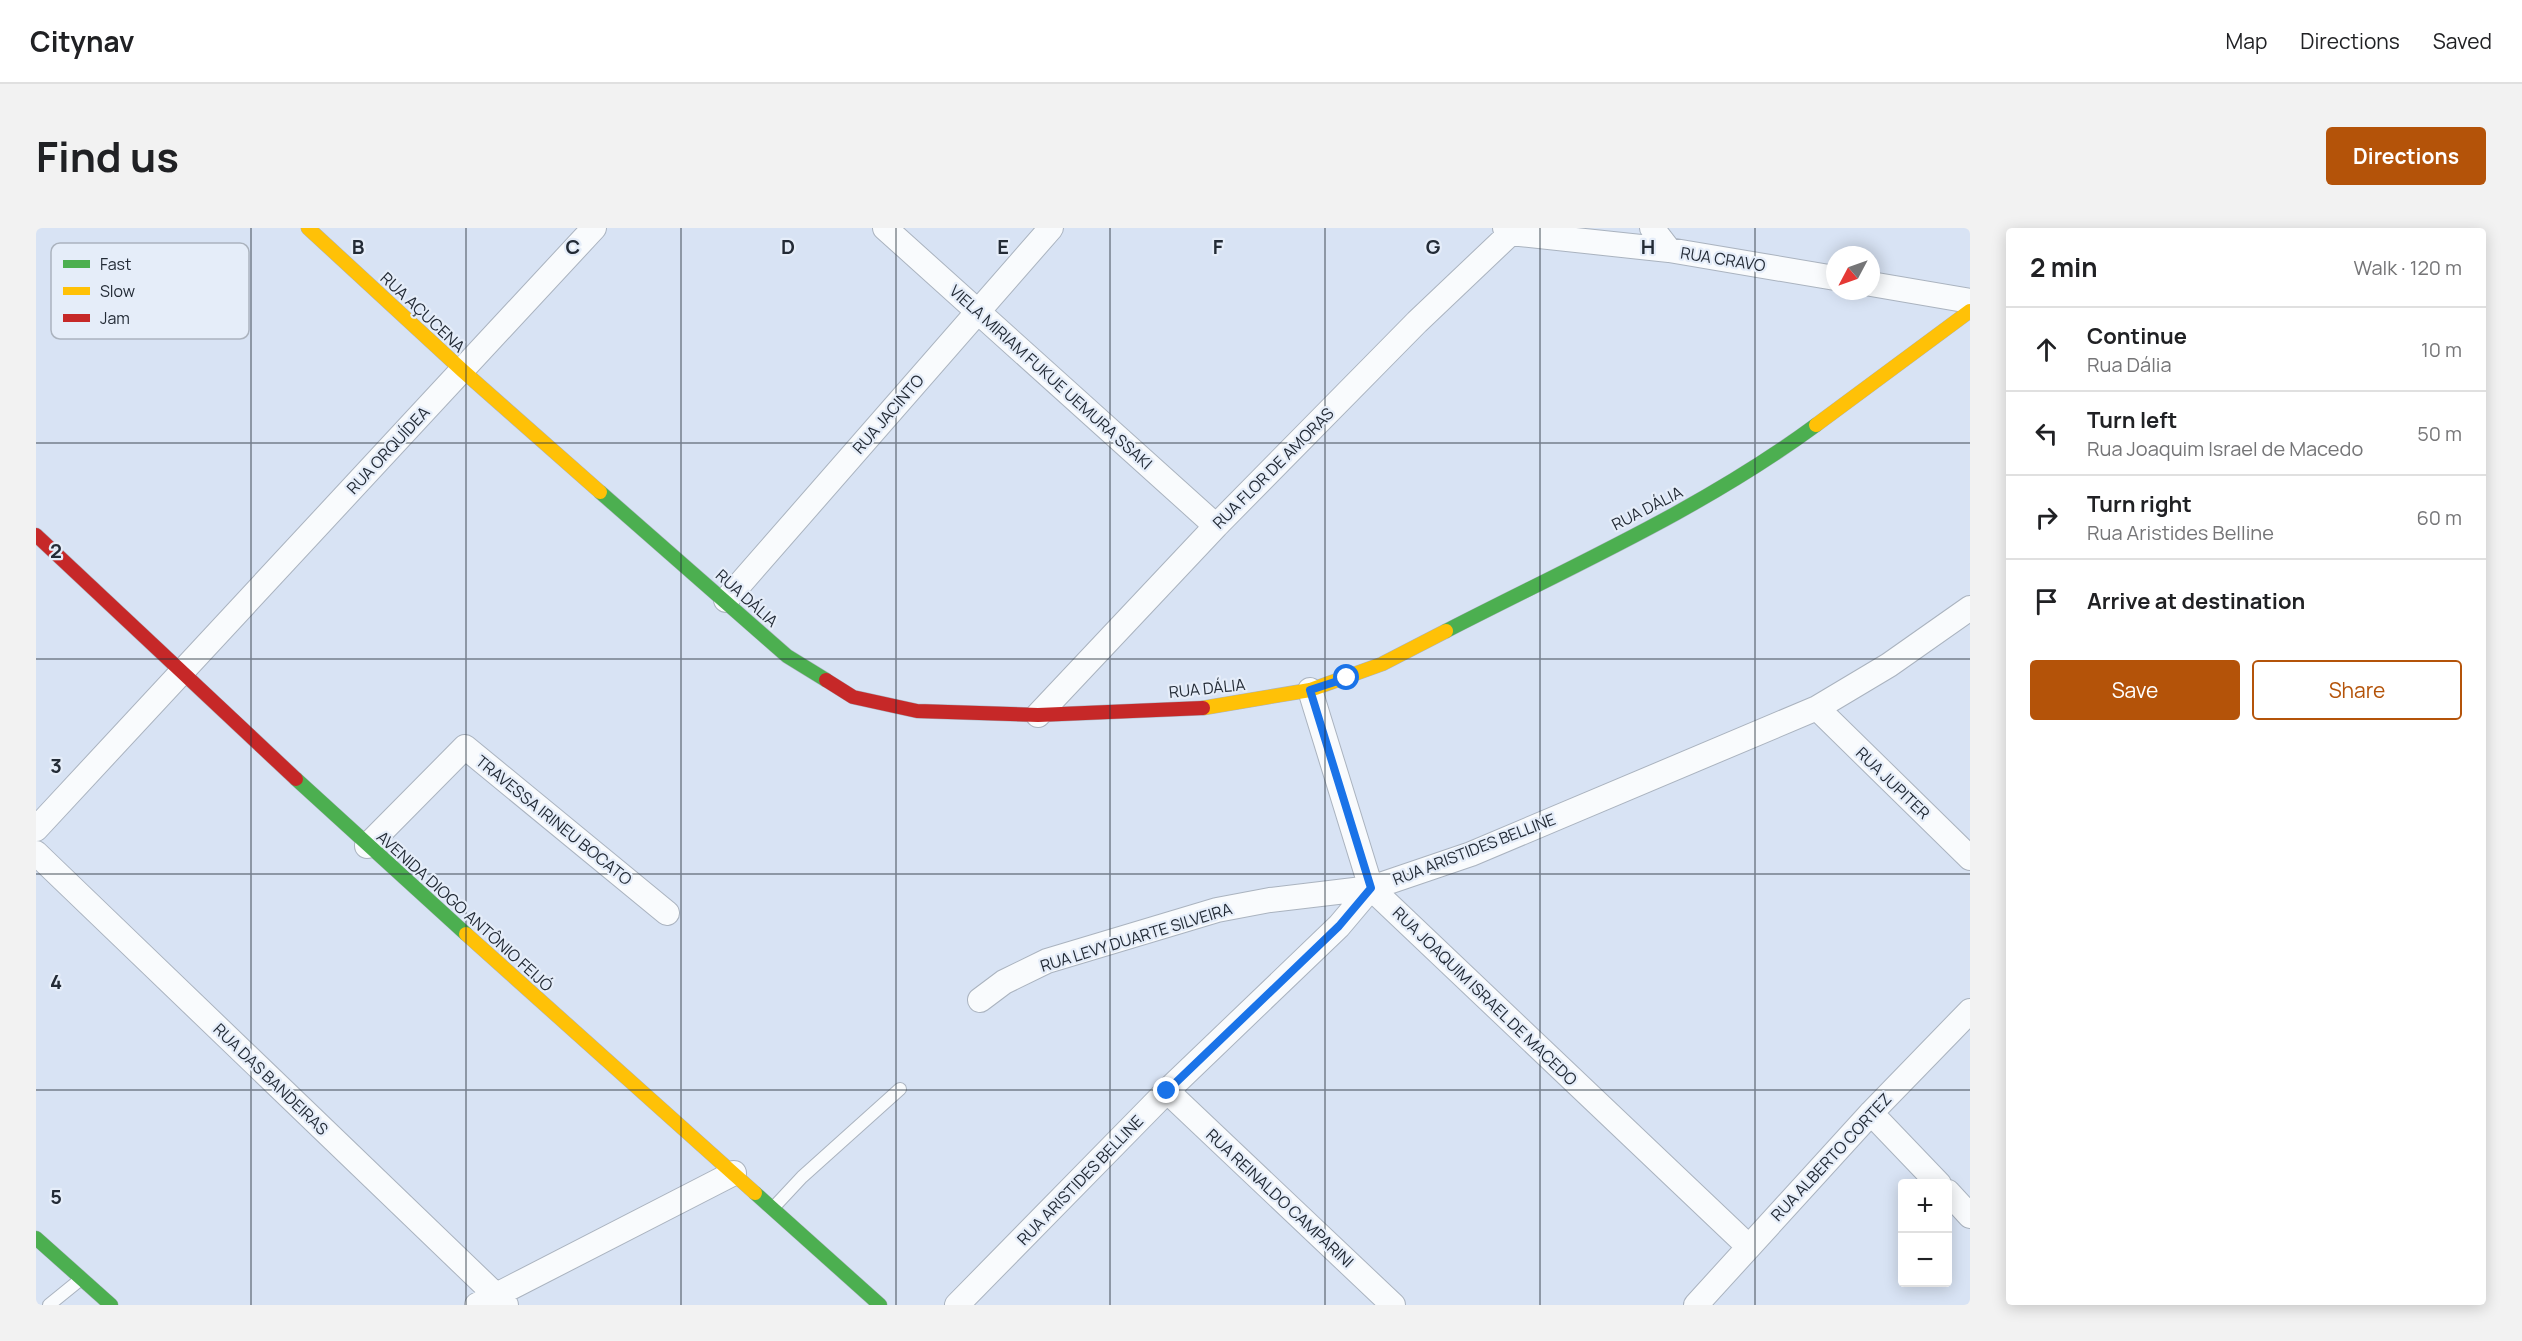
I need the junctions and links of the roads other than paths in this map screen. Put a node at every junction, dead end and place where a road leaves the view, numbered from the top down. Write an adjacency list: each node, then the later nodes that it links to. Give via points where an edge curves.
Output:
1 (308, 228): 13 (street, RUA AÇUCENA)
2 (594, 228): 13 (street, RUA ORQUÍDEA)
3 (885, 228): 11 (street, VIELA MIRIAM FUKUE UEMURA SSAKI)
4 (1051, 228): 11 (street, RUA JACINTO)
5 (1652, 228): 7 (street)
6 (1510, 230): 7 (street, RUA CRAVO); 14 (street, RUA FLOR DE AMORAS)
7 (1669, 250): 8 (street, RUA CRAVO)
8 (1826, 276)
9 (1880, 286): 10 (street)
10 (1970, 301)
11 (977, 311): 14 (street, VIELA MIRIAM FUKUE UEMURA SSAKI); 16 (street, RUA JACINTO)
12 (1970, 311): 19 (street, RUA DÁLIA, via 1786,447 1707,496 1382,664)
13 (463, 371): 16 (street, RUA DÁLIA); 18 (street, RUA ORQUÍDEA)
14 (1216, 526): 21 (street, RUA FLOR DE AMORAS)
15 (36, 535): 18 (street, AVENIDA DIOGO ANTÔNIO FEIJÓ)
16 (726, 600): 21 (street, RUA DÁLIA, via 787,656 853,697 917,711)
17 (1970, 608): 20 (street, RUA ARISTIDES BELLINE)
18 (181, 671): 22 (street, RUA ORQUÍDEA); 23 (street, AVENIDA DIOGO ANTÔNIO FEIJÓ)
19 (1310, 690): 21 (street, RUA DÁLIA, via 1203,708); 26 (street, RUA JOAQUIM ISRAEL DE MACEDO)
20 (1817, 708): 25 (street, RUA JUPITER); 26 (street, RUA ARISTIDES BELLINE, via 1471,854)
21 (1038, 715)
22 (36, 830)
23 (367, 846): 27 (street, TRAVESSA IRINEU BOCATO, via 465,747); 33 (street, AVENIDA DIOGO ANTÔNIO FEIJÓ)
24 (36, 853): 41 (street, RUA DAS BANDEIRAS)
25 (1970, 858)
26 (1371, 888): 28 (street, RUA LEVY DUARTE SILVEIRA, via 1217,909 1047,961 1004,982); 31 (street, RUA ARISTIDES BELLINE, via 1339,926); 39 (street, RUA JOAQUIM ISRAEL DE MACEDO)
27 (667, 913)
28 (980, 1000)
29 (1970, 1011): 32 (street, RUA ALBERTO CORTEZ)
30 (900, 1089): 36 (lane)
31 (1167, 1091): 45 (street, RUA ARISTIDES BELLINE); 46 (street, RUA REINALDO CAMPARINI)
32 (1871, 1113): 34 (street); 39 (street, RUA ALBERTO CORTEZ)
33 (734, 1173): 36 (street, AVENIDA DIOGO ANTÔNIO FEIJÓ); 41 (street)
34 (1934, 1179)
35 (1952, 1197): 37 (street)
36 (772, 1209): 44 (street, AVENIDA DIOGO ANTÔNIO FEIJÓ)
37 (1970, 1216)
38 (36, 1238): 40 (street)
39 (1748, 1246): 47 (street, RUA ALBERTO CORTEZ)
40 (82, 1278): 42 (lane); 43 (street)
41 (493, 1302)
42 (49, 1305)
43 (111, 1305)
44 (880, 1305)
45 (957, 1305)
46 (1393, 1305)
47 (1696, 1305)

